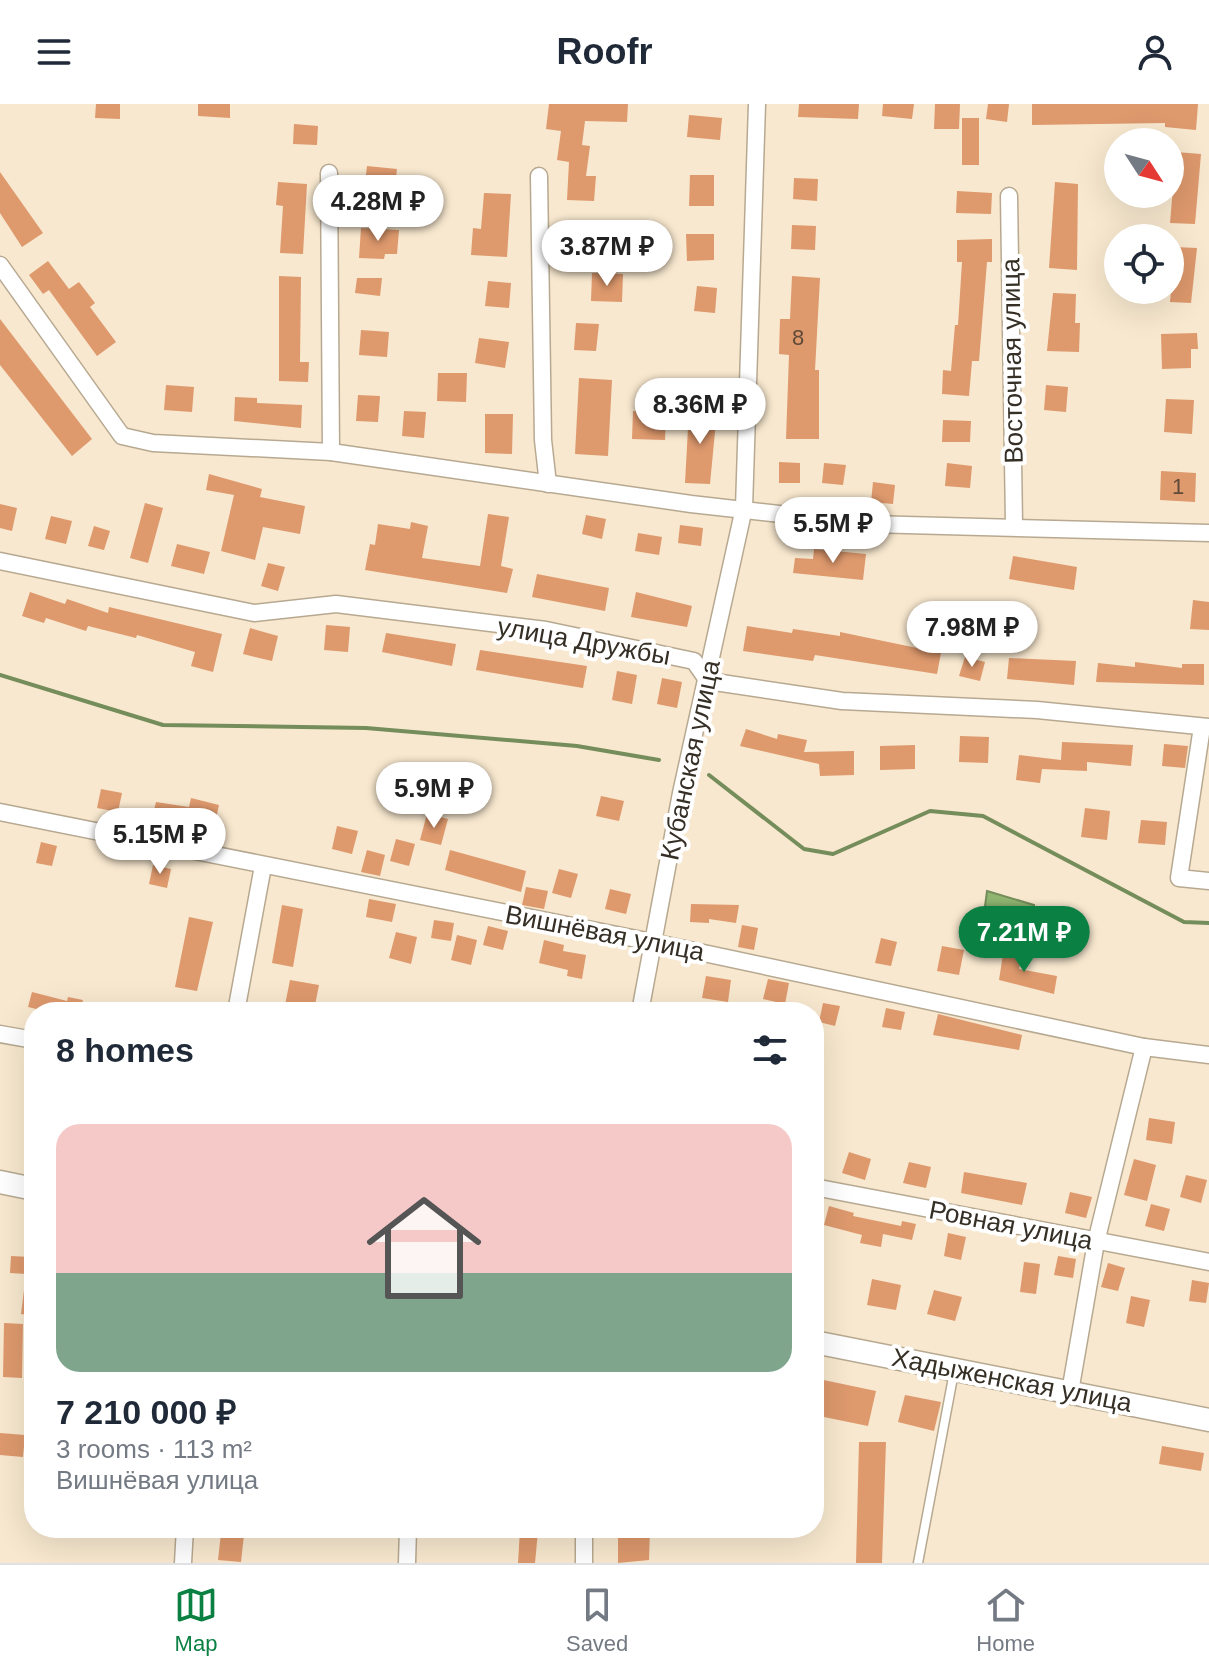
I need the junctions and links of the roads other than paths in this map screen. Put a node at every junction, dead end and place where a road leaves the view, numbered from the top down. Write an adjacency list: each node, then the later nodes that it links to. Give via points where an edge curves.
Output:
1 (757, 104): 8 (street, Кубанская улица)
2 (329, 173): 6 (street)
3 (539, 176): 7 (street)
4 (1009, 196): 9 (street, Восточная улица)
5 (0, 265): 6 (street, via 122,436 153,443)
6 (331, 452): 7 (street)
7 (548, 484): 8 (street)
8 (744, 508): 9 (street, via 869,524); 12 (street, Кубанская улица)
9 (1014, 525): 10 (street)
10 (1209, 533)
11 (0, 561): 12 (street, улица Дружбы, via 254,613 336,604 546,630 694,661)
12 (708, 681): 13 (street, улица Дружбы, via 842,701 1037,710); 17 (street, Кубанская улица)
13 (1206, 727): 16 (street, via 1179,878)
14 (0, 812): 15 (street, Вишнёвая улица)
15 (263, 866): 17 (street, Вишнёвая улица); 18 (street)
16 (1209, 881)
17 (652, 942): 19 (street, Кубанская улица); 22 (street, Вишнёвая улица)
18 (238, 1002)
19 (642, 1002)
20 (0, 1034): 21 (street)
21 (24, 1038)
22 (1144, 1047): 23 (street, Вишнёвая улица); 27 (street)
23 (1209, 1055)
24 (0, 1182): 25 (main road)
25 (24, 1187)
26 (824, 1189): 27 (street, Ровная улица)
27 (1096, 1242): 28 (street, Ровная улица); 31 (street)
28 (1209, 1262)
29 (824, 1344): 30 (main road, Хадыженская улица)
30 (955, 1367): 31 (main road, Хадыженская улица); 39 (lane)
31 (1070, 1392): 32 (main road, Хадыженская улица)
32 (1209, 1420)
33 (184, 1538): 36 (street)
34 (408, 1538): 37 (street)
35 (584, 1538): 38 (street)
36 (183, 1563)
37 (407, 1563)
38 (584, 1563)
39 (918, 1563)

